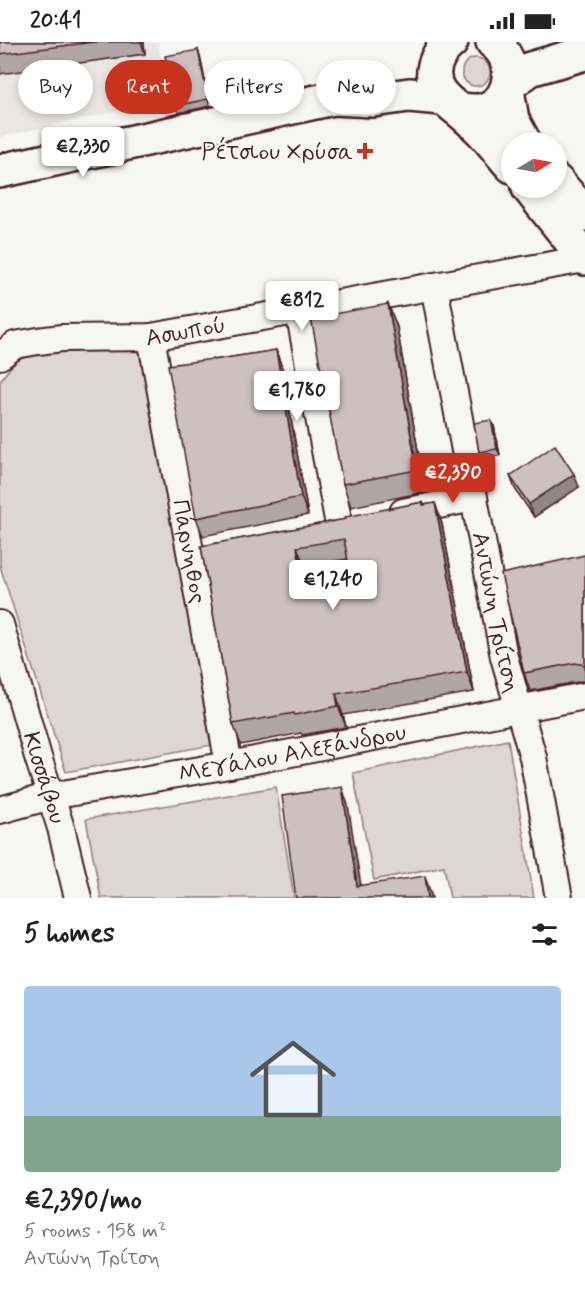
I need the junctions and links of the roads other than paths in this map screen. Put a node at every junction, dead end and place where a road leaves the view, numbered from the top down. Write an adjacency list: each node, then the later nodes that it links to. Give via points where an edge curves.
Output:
1 (543, 42): 2 (main road, via 509,46)
2 (495, 43): 6 (main road, via 508,62)
3 (446, 47): 5 (main road, via 412,71); 9 (main road, via 434,79)
4 (585, 53): 6 (main road, via 530,69)
5 (396, 75)
6 (508, 87): 9 (main road, via 498,102 486,109 472,112); 10 (main road, via 512,120)
7 (396, 97): 9 (main road, via 409,95)
8 (316, 102): 12 (main road)
9 (450, 104): 11 (main road)
10 (519, 132)
11 (501, 153)
12 (0, 171)
13 (567, 194): 15 (main road)
14 (537, 198): 16 (main road)
15 (585, 214)
16 (585, 259): 17 (street, Ασωπού)
17 (434, 286): 18 (street, Ασωπού); 21 (street, Αντώνη Τρίτση)
18 (299, 310): 19 (street, Ασωπού); 21 (street, via 350,523)
19 (151, 337): 20 (street, Ασωπού, via 50,340 15,345); 25 (street, Πάρνηθος, via 202,551)
20 (0, 356)
21 (474, 498): 24 (street, Αντώνη Τρίτση, via 504,657)
22 (0, 624): 26 (street, Κισσάβου)
23 (585, 696): 24 (street, Μεγάλου Αλεξάνδρου)
24 (519, 708): 25 (street, Μεγάλου Αλεξάνδρου); 29 (street, Αντώνη Τρίτση, via 533,757)
25 (230, 765): 26 (street, Μεγάλου Αλεξάνδρου)
26 (51, 796): 27 (street, Μεγάλου Αλεξάνδρου); 28 (street, Κισσάβου)
27 (0, 810)
28 (78, 898)
29 (559, 898)

